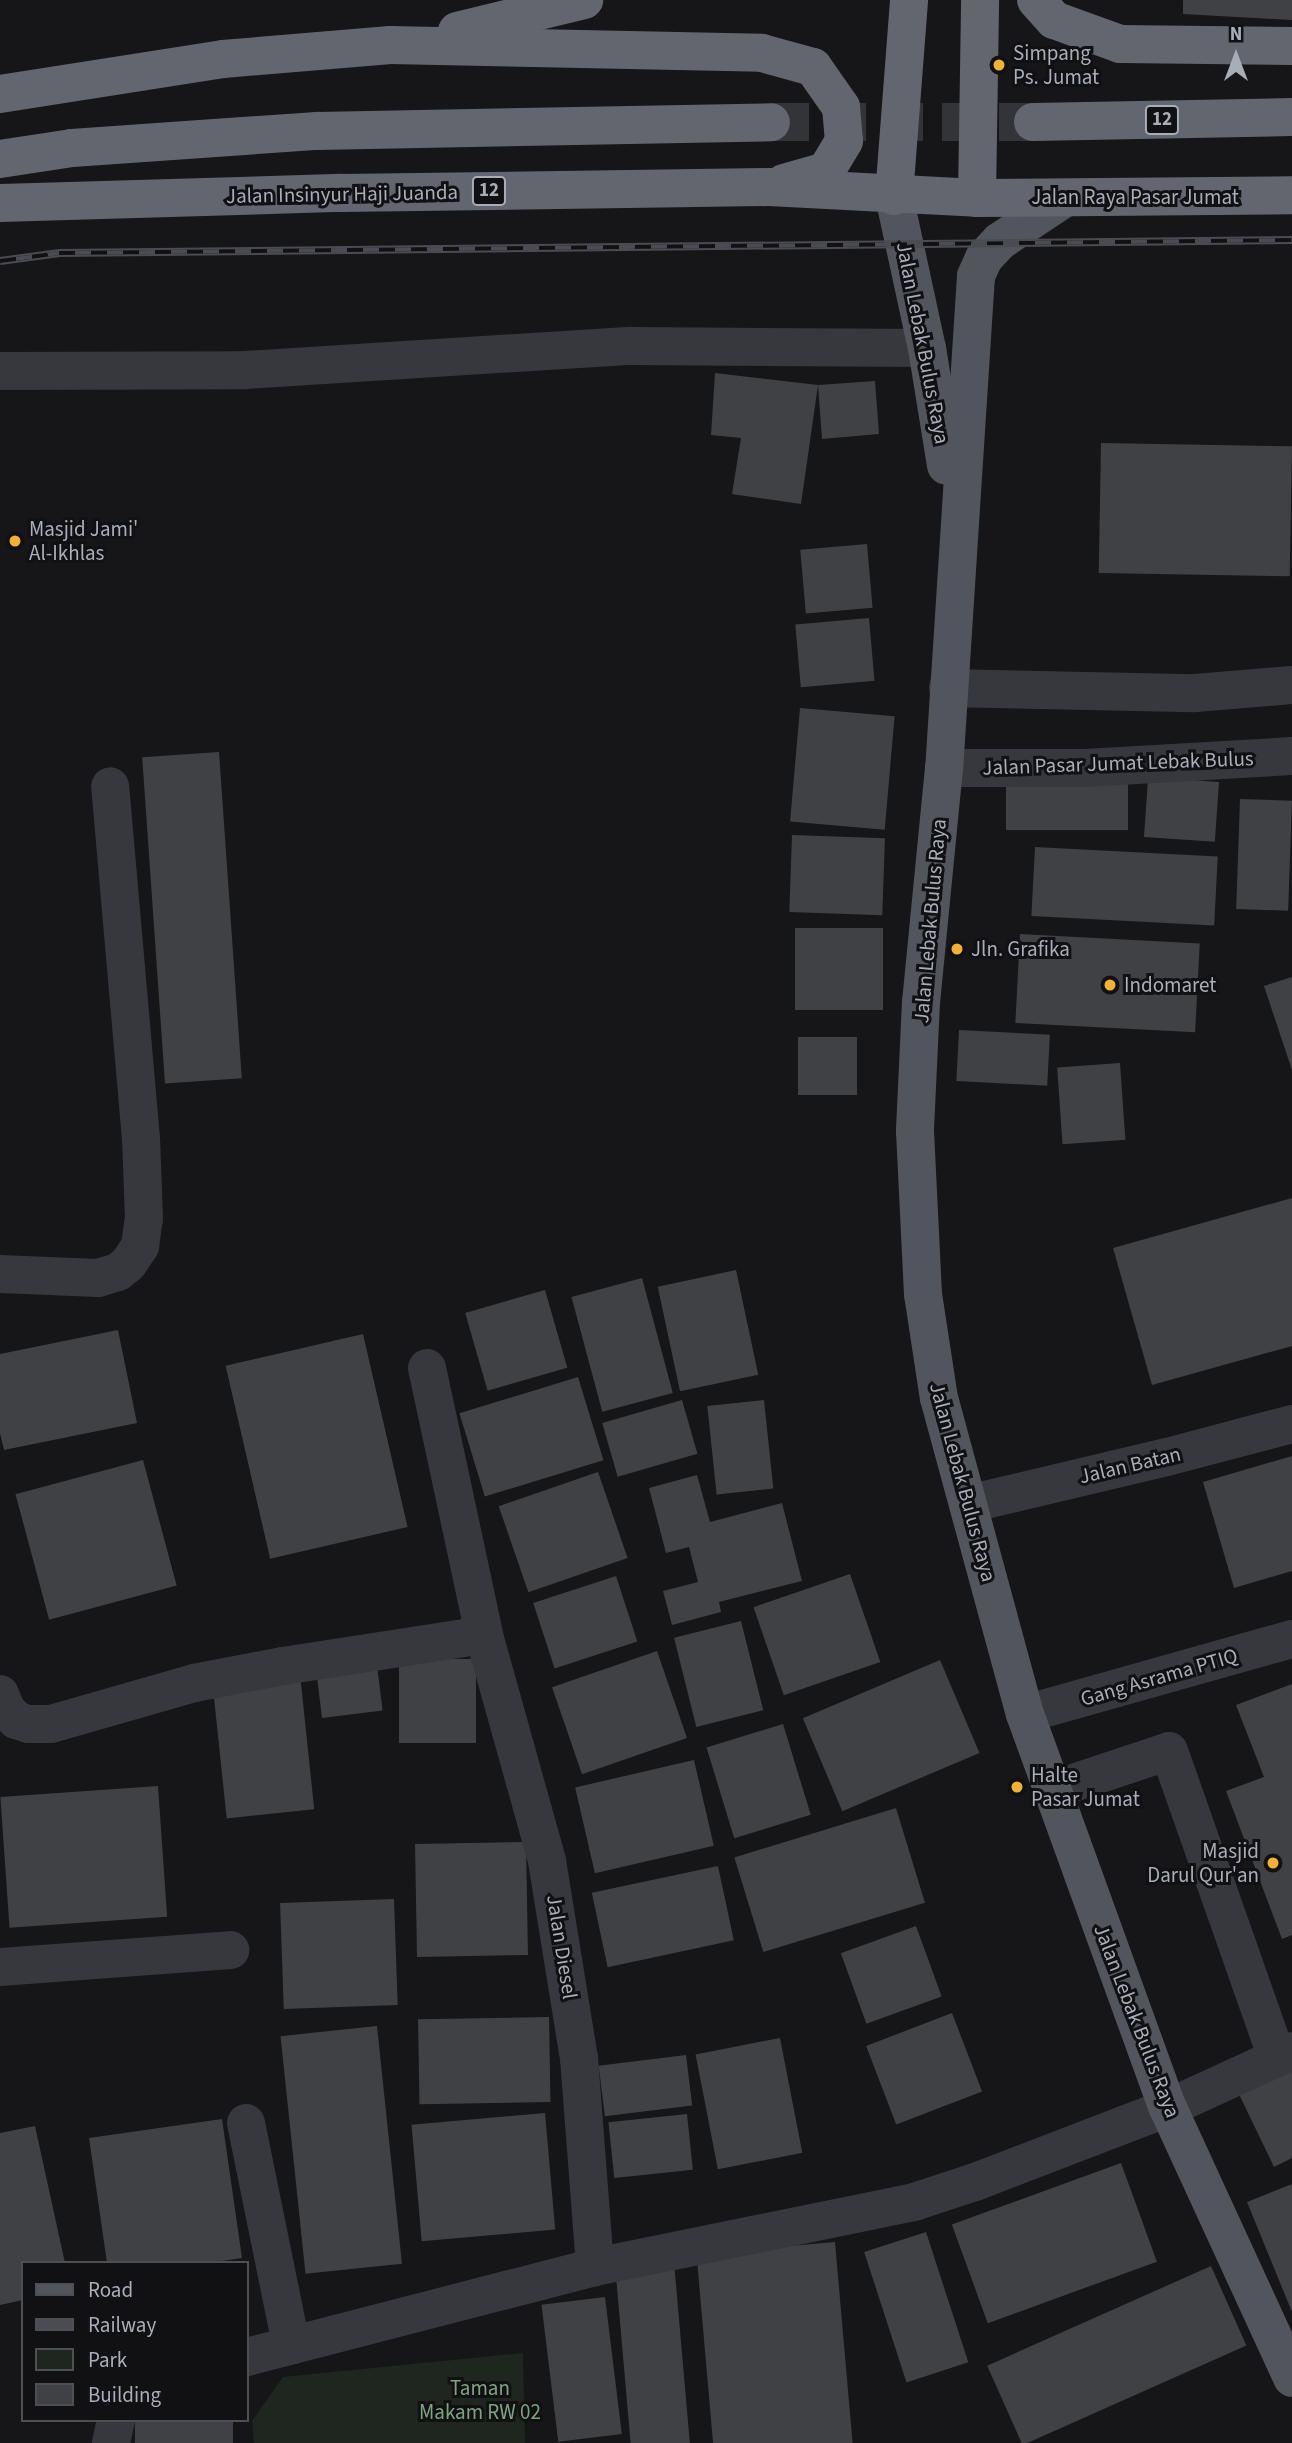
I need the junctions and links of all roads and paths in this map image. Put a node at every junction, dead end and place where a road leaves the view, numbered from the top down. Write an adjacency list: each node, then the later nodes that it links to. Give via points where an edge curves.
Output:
1 (584, 0): 5 (highway)
2 (909, 0): 14 (highway)
3 (980, 0): 15 (highway)
4 (1036, 0): 6 (highway, via 1054,20 1120,44)
5 (390, 45): 7 (highway, via 223,59); 12 (highway, via 762,53 813,66 841,107 844,141 826,171)
6 (1292, 46)
7 (0, 94)
8 (1292, 117): 10 (highway, 12)
9 (771, 122): 11 (highway, via 317,131 72,148)
10 (1033, 122)
11 (0, 159)
12 (769, 187): 14 (highway, Jalan Insinyur Haji Juanda / 12); 17 (highway, Jalan Insinyur Haji Juanda / 12)
13 (1292, 195): 16 (highway, Jalan Raya Pasar Jumat / 12)
14 (894, 196): 15 (highway, Jalan Insinyur Haji Juanda / 12); 18 (main road, Jalan Lebak Bulus Raya)
15 (977, 198): 16 (highway, Jalan Raya Pasar Jumat / 12)
16 (1065, 198): 20 (main road, Jalan Lebak Bulus Raya, via 1000,241 975,276)
17 (0, 203)
18 (927, 348): 19 (street, via 631,346 245,370); 20 (main road, Jalan Lebak Bulus Raya)
19 (0, 371)
20 (957, 533): 22 (main road, Jalan Lebak Bulus Raya)
21 (1292, 685): 22 (street, via 1195,692)
22 (948, 688): 24 (main road, Jalan Lebak Bulus Raya)
23 (1292, 757): 24 (street, Jalan Pasar Jumat Lebak Bulus, via 1085,768)
24 (944, 768): 29 (main road, Jalan Lebak Bulus Raya, via 921,1002 916,1189 930,1346)
25 (110, 786): 26 (street, via 141,1139 144,1219 140,1246 118,1272 99,1278)
26 (0, 1275)
27 (427, 1368): 30 (street, Jalan Diesel)
28 (1292, 1423): 29 (street, Jalan Batan)
29 (968, 1504): 33 (main road, Jalan Lebak Bulus Raya)
30 (484, 1635): 32 (street, via 194,1683 51,1724 16,1720); 40 (street, Jalan Diesel, via 547,1861 566,1961 579,2058)
31 (1292, 1639): 33 (street, Gang Asrama PTIQ)
32 (0, 1694)
33 (1026, 1714): 34 (main road, Jalan Lebak Bulus Raya)
34 (1052, 1790): 37 (street, via 1169,1751); 38 (main road, Jalan Lebak Bulus Raya)
35 (230, 1950): 36 (street)
36 (0, 1967)
37 (1284, 2054): 38 (street)
38 (1168, 2108): 40 (street, via 914,2202); 43 (main road, Jalan Lebak Bulus Raya)
39 (246, 2123): 41 (street)
40 (595, 2267): 41 (street)
41 (291, 2345): 42 (street)
42 (248, 2357)
43 (1292, 2378)
44 (116, 2422): 45 (street)
45 (111, 2443)

